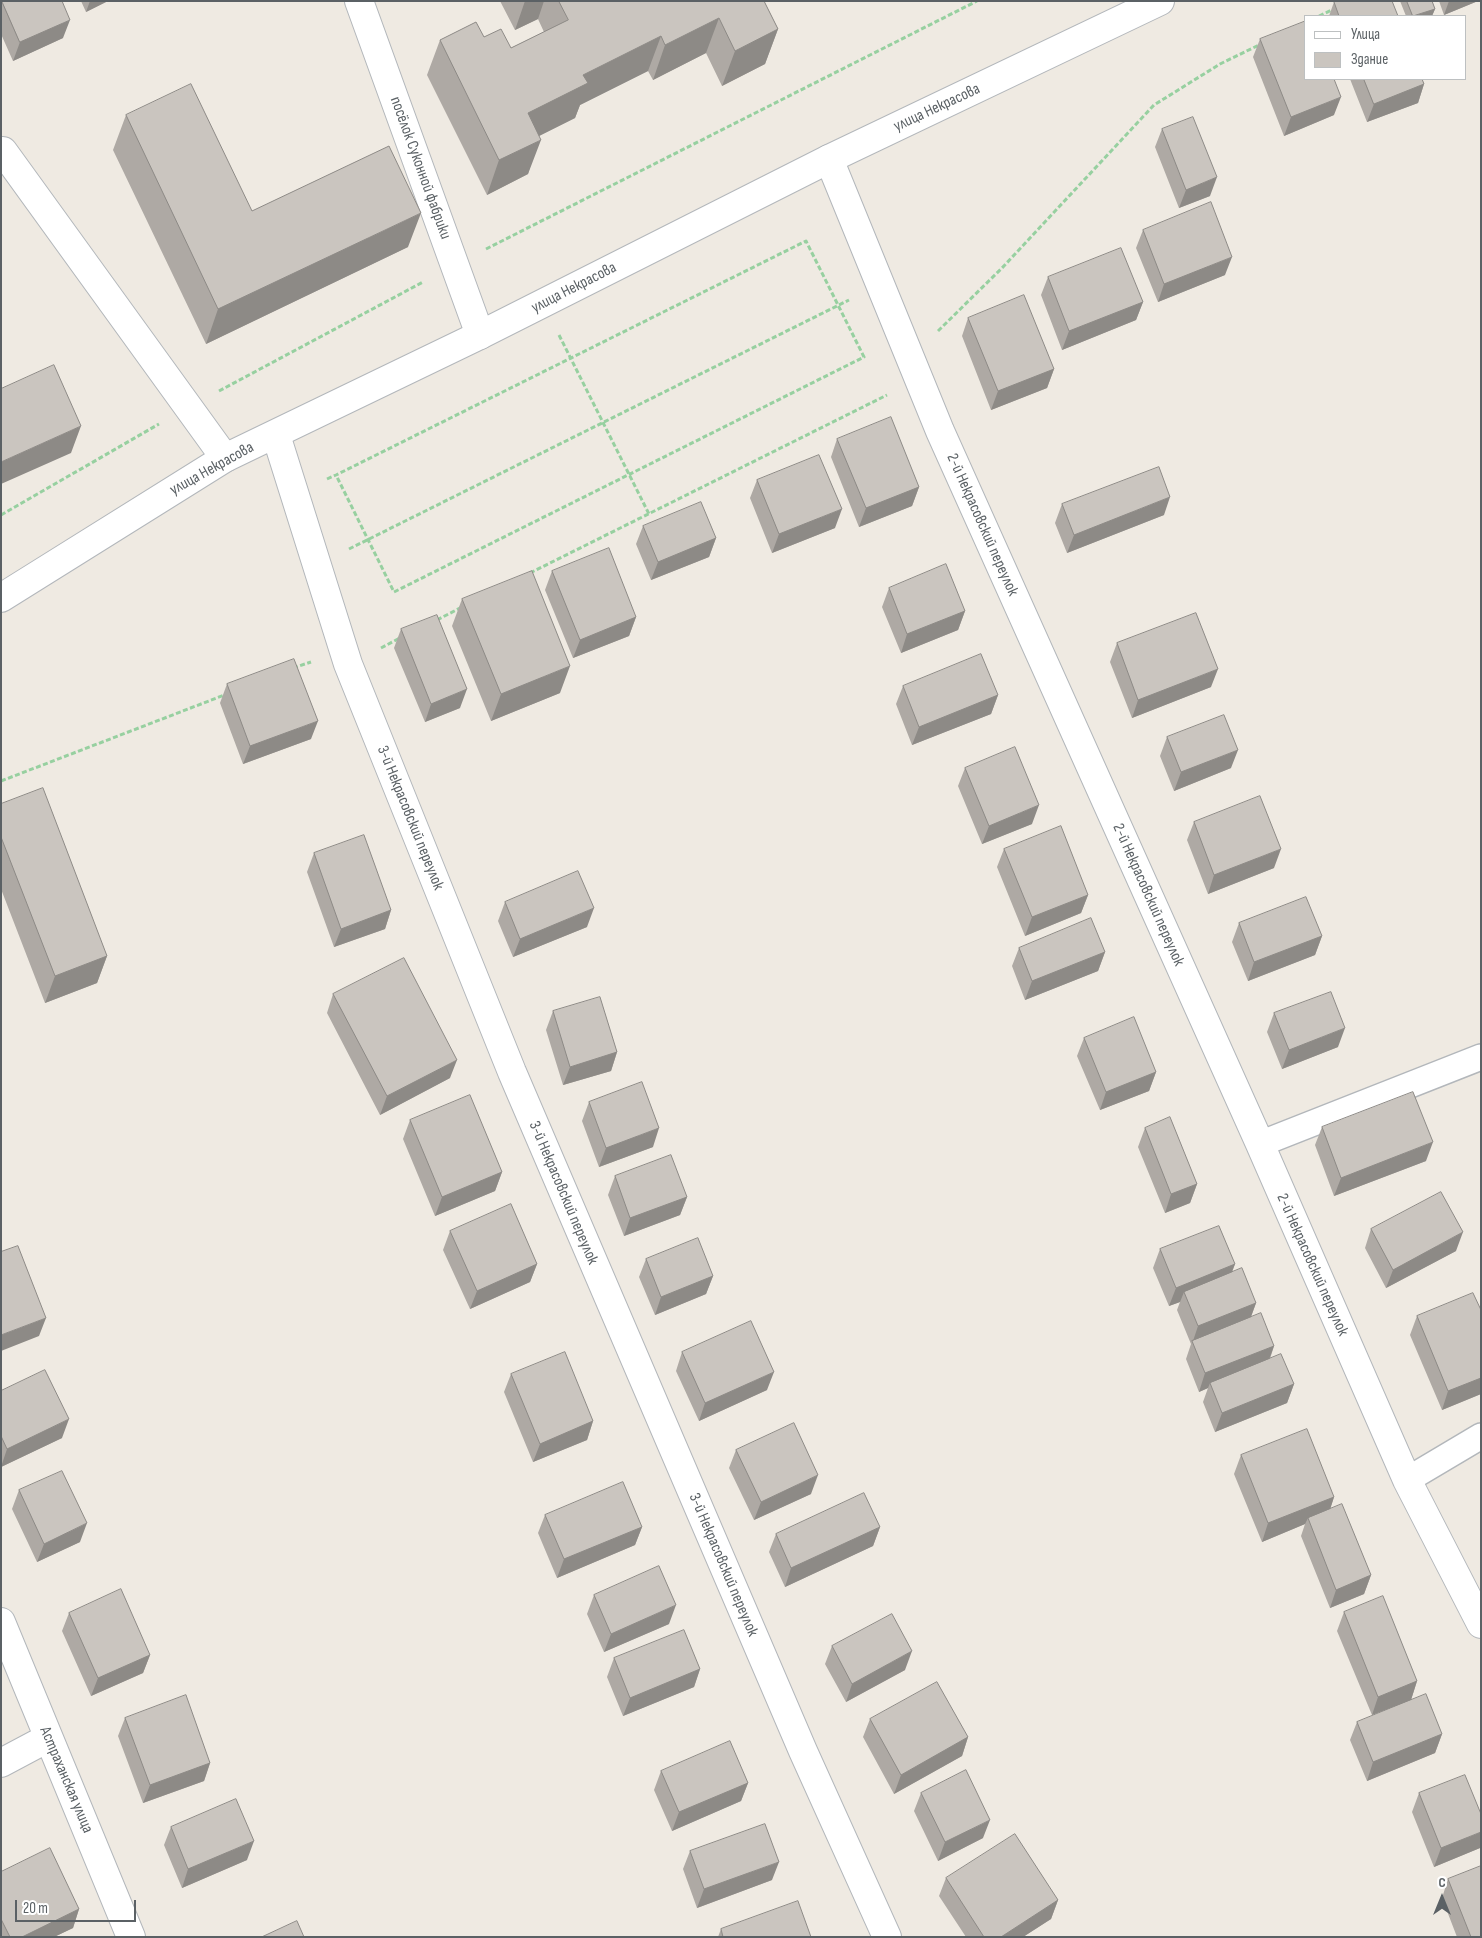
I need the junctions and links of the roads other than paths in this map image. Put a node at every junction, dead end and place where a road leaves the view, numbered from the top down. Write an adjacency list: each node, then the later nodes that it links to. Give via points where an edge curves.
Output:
1 (359, 1): 5 (street, посёлок Суконной фабрики)
2 (1160, 1): 4 (street, улица Некрасова)
3 (2, 152): 7 (street)
4 (829, 159): 5 (street, улица Некрасова); 10 (street, 2-й Некрасовский переулок, via 944,440)
5 (480, 335): 6 (street, улица Некрасова)
6 (276, 435): 7 (street, улица Некрасова); 18 (street, 3-й Некрасовский переулок, via 348,664 512,1072 803,1751)
7 (225, 458): 8 (street, улица Некрасова)
8 (1, 598)
9 (1481, 1058): 10 (lane)
10 (1260, 1144): 12 (street, 2-й Некрасовский переулок)
11 (1481, 1436): 12 (lane)
12 (1407, 1480): 14 (street, 2-й Некрасовский переулок)
13 (1, 1622): 15 (street, Астраханская улица)
14 (1481, 1624)
15 (48, 1738): 16 (street); 17 (street, Астраханская улица)
16 (1, 1762)
17 (131, 1937)
18 (887, 1937)

